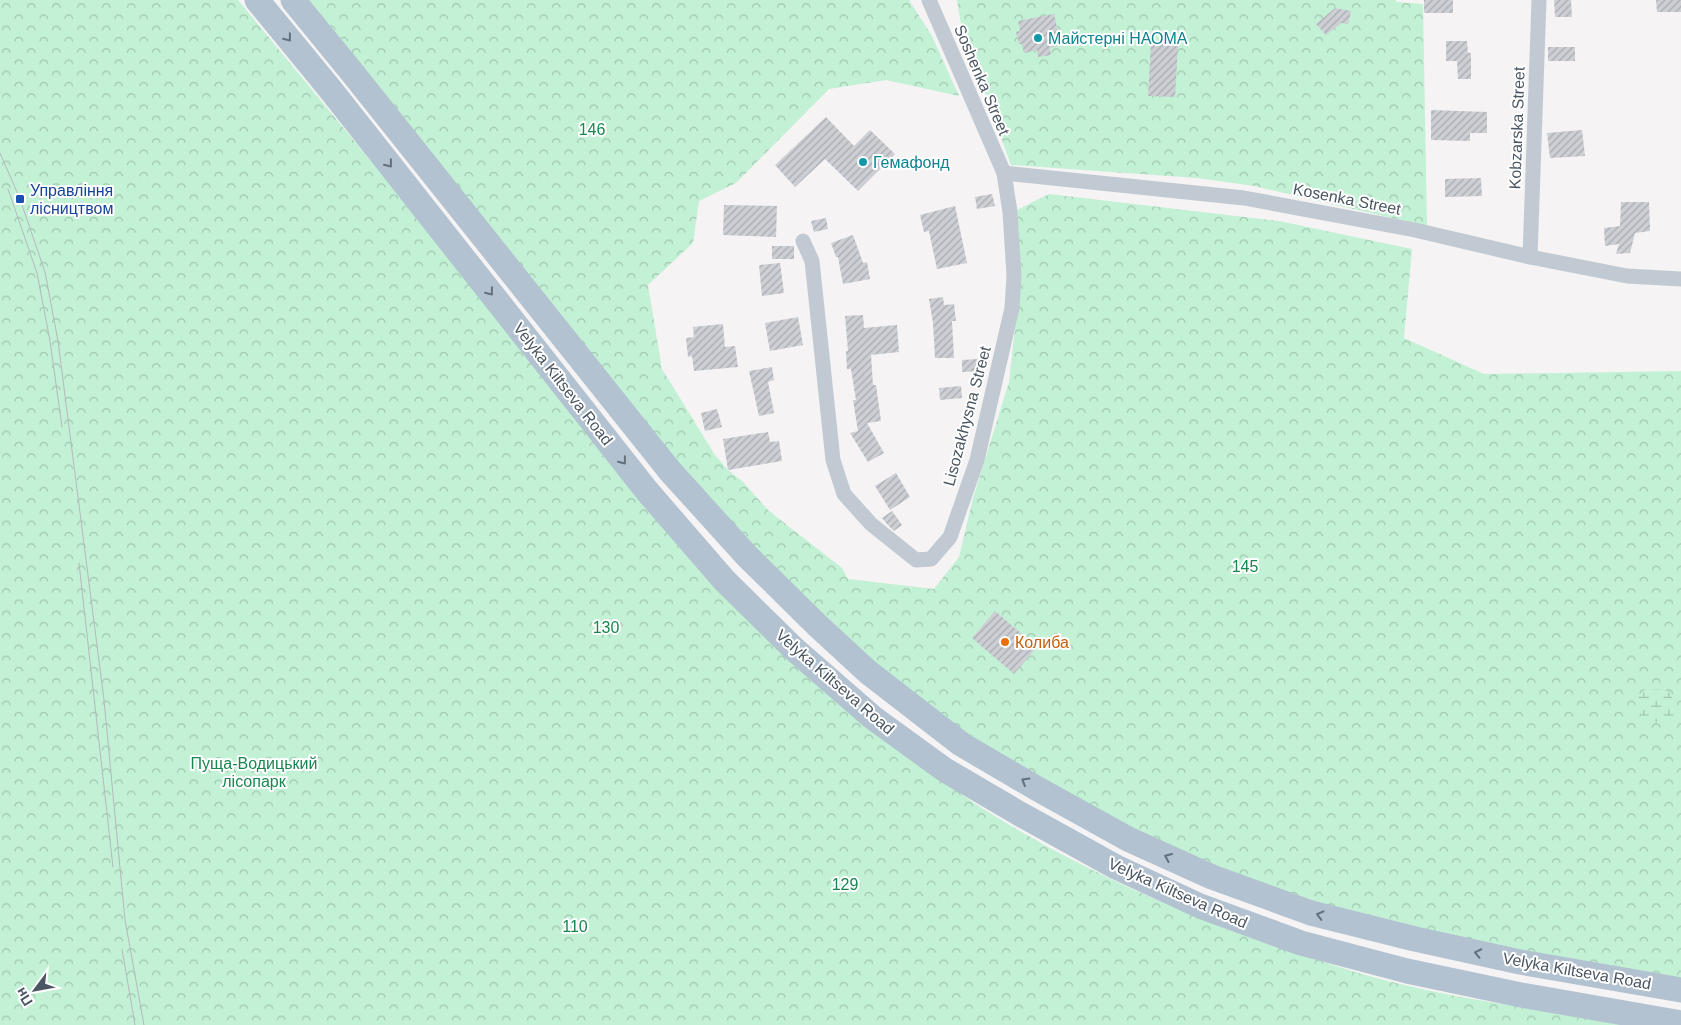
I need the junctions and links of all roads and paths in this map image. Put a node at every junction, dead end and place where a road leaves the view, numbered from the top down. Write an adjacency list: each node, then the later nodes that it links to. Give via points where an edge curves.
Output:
1 (257, 0): 10 (main road, Velyka Kiltseva Road, one-way to 10, via 647,491 724,580 794,649 872,717 945,770 1116,867 1200,906 1301,944 1521,995)
2 (293, 0): 9 (main road, Velyka Kiltseva Road, one-way to 2, via 1520,962 1311,912 1212,877 1128,839 961,744 868,672 817,626 676,478)
3 (929, 0): 5 (street, Soshenka Street)
4 (1539, 0): 7 (street, Kobzarska Street)
5 (1004, 174): 6 (street, Lisozakhysna Street, via 1014,275 1012,308 977,460 950,537 931,559 916,560 871,524 844,494 833,460 812,262); 7 (street, Kosenka Street, via 1244,198 1416,230)
6 (803, 241)
7 (1530, 257): 8 (street, Kosenka Street, via 1627,276)
8 (1681, 278)
9 (1681, 990)
10 (1681, 1023)

